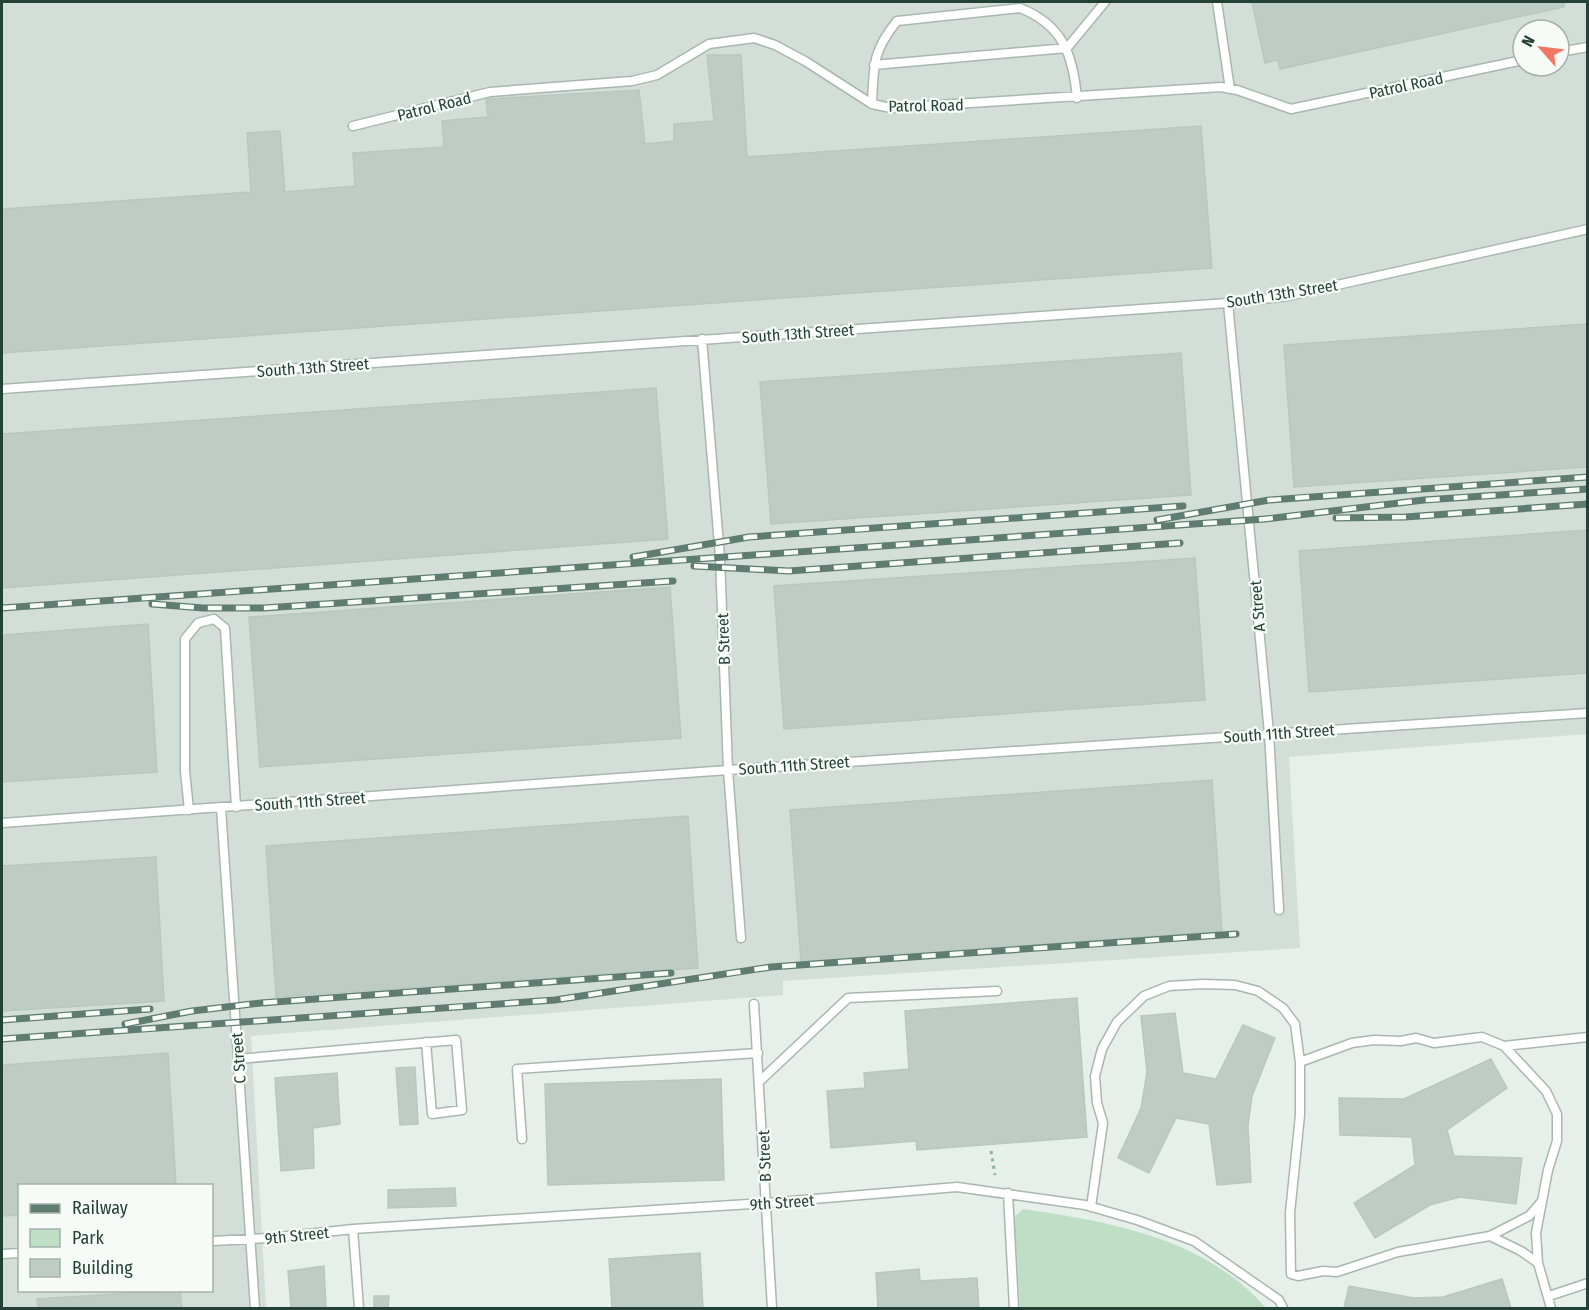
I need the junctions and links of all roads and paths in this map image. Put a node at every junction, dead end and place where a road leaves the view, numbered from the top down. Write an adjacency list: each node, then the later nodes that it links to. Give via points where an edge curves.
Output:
1 (1105, 2): 4 (lane)
2 (1217, 2): 8 (lane)
3 (1587, 47): 5 (lane)
4 (1067, 48): 7 (lane); 7 (lane, via 1036,14 1020,8 897,21 882,40); 9 (lane, via 1074,65)
5 (1571, 50)
6 (1511, 63): 8 (lane, Patrol Road, via 1291,109)
7 (874, 65): 10 (lane)
8 (1230, 89): 9 (lane, Patrol Road)
9 (1077, 98): 10 (lane, Patrol Road, via 891,108)
10 (872, 104): 11 (lane, Patrol Road, via 805,61 754,38 709,44 657,75 632,81 490,92)
11 (353, 126)
12 (1587, 229): 13 (lane, South 13th Street, via 1288,296)
13 (1228, 303): 14 (lane, South 13th Street); 17 (lane, A Street)
14 (702, 339): 15 (lane, South 13th Street); 18 (lane, B Street, via 720,558)
15 (2, 389)
16 (1587, 713): 17 (lane, South 11th Street)
17 (1269, 733): 18 (lane, South 11th Street); 23 (lane, A Street)
18 (728, 770): 19 (lane, South 11th Street); 24 (lane, B Street)
19 (236, 807): 20 (lane, South 11th Street); 21 (lane, via 225,628 214,619 198,623 185,639 185,771)
20 (221, 808): 21 (lane, South 11th Street); 31 (lane, C Street)
21 (189, 810): 22 (lane, South 11th Street)
22 (2, 823)
23 (1279, 910)
24 (741, 938)
25 (997, 991): 33 (lane, via 848,998)
26 (754, 1004): 30 (lane, B Street)
27 (1587, 1037): 29 (lane)
28 (426, 1042): 28 (lane, via 456,1040 462,1110 432,1114); 31 (lane)
29 (1504, 1046): 32 (lane, via 1482,1037 1434,1043 1416,1038 1374,1040 1352,1043); 38 (lane, via 1546,1091 1557,1114 1557,1141)
30 (758, 1053): 33 (lane, B Street); 34 (lane, via 517,1070)
31 (238, 1059): 43 (lane, C Street)
32 (1300, 1062): 40 (lane, via 1295,1024 1283,1008 1258,991 1203,984 1169,986 1144,996 1117,1022 1102,1049 1095,1076 1102,1123); 42 (lane, via 1300,1115 1290,1213 1291,1274 1337,1272 1398,1252)
33 (760, 1080): 39 (lane, B Street)
34 (522, 1139)
35 (991, 1150): 36 (path)
36 (994, 1175)
37 (1008, 1192): 39 (lane, 9th Street, via 957,1187); 40 (lane, 9th Street); 53 (lane)
38 (1542, 1201): 42 (lane, via 1530,1216); 47 (lane, via 1536,1233)
39 (766, 1203): 41 (lane, 9th Street); 52 (lane, B Street)
40 (1091, 1206): 54 (lane, 9th Street, via 1194,1241 1279,1300)
41 (354, 1229): 43 (lane, 9th Street); 51 (lane)
42 (1490, 1236): 47 (lane)
43 (251, 1239): 44 (lane, 9th Street); 50 (lane, C Street)
44 (213, 1241)
45 (18, 1253): 46 (lane)
46 (2, 1254)
47 (1538, 1263): 49 (lane)
48 (1587, 1283): 49 (lane)
49 (1549, 1296): 55 (lane)
50 (255, 1308)
51 (359, 1308)
52 (772, 1308)
53 (1014, 1308)
54 (1282, 1308)
55 (1551, 1308)

